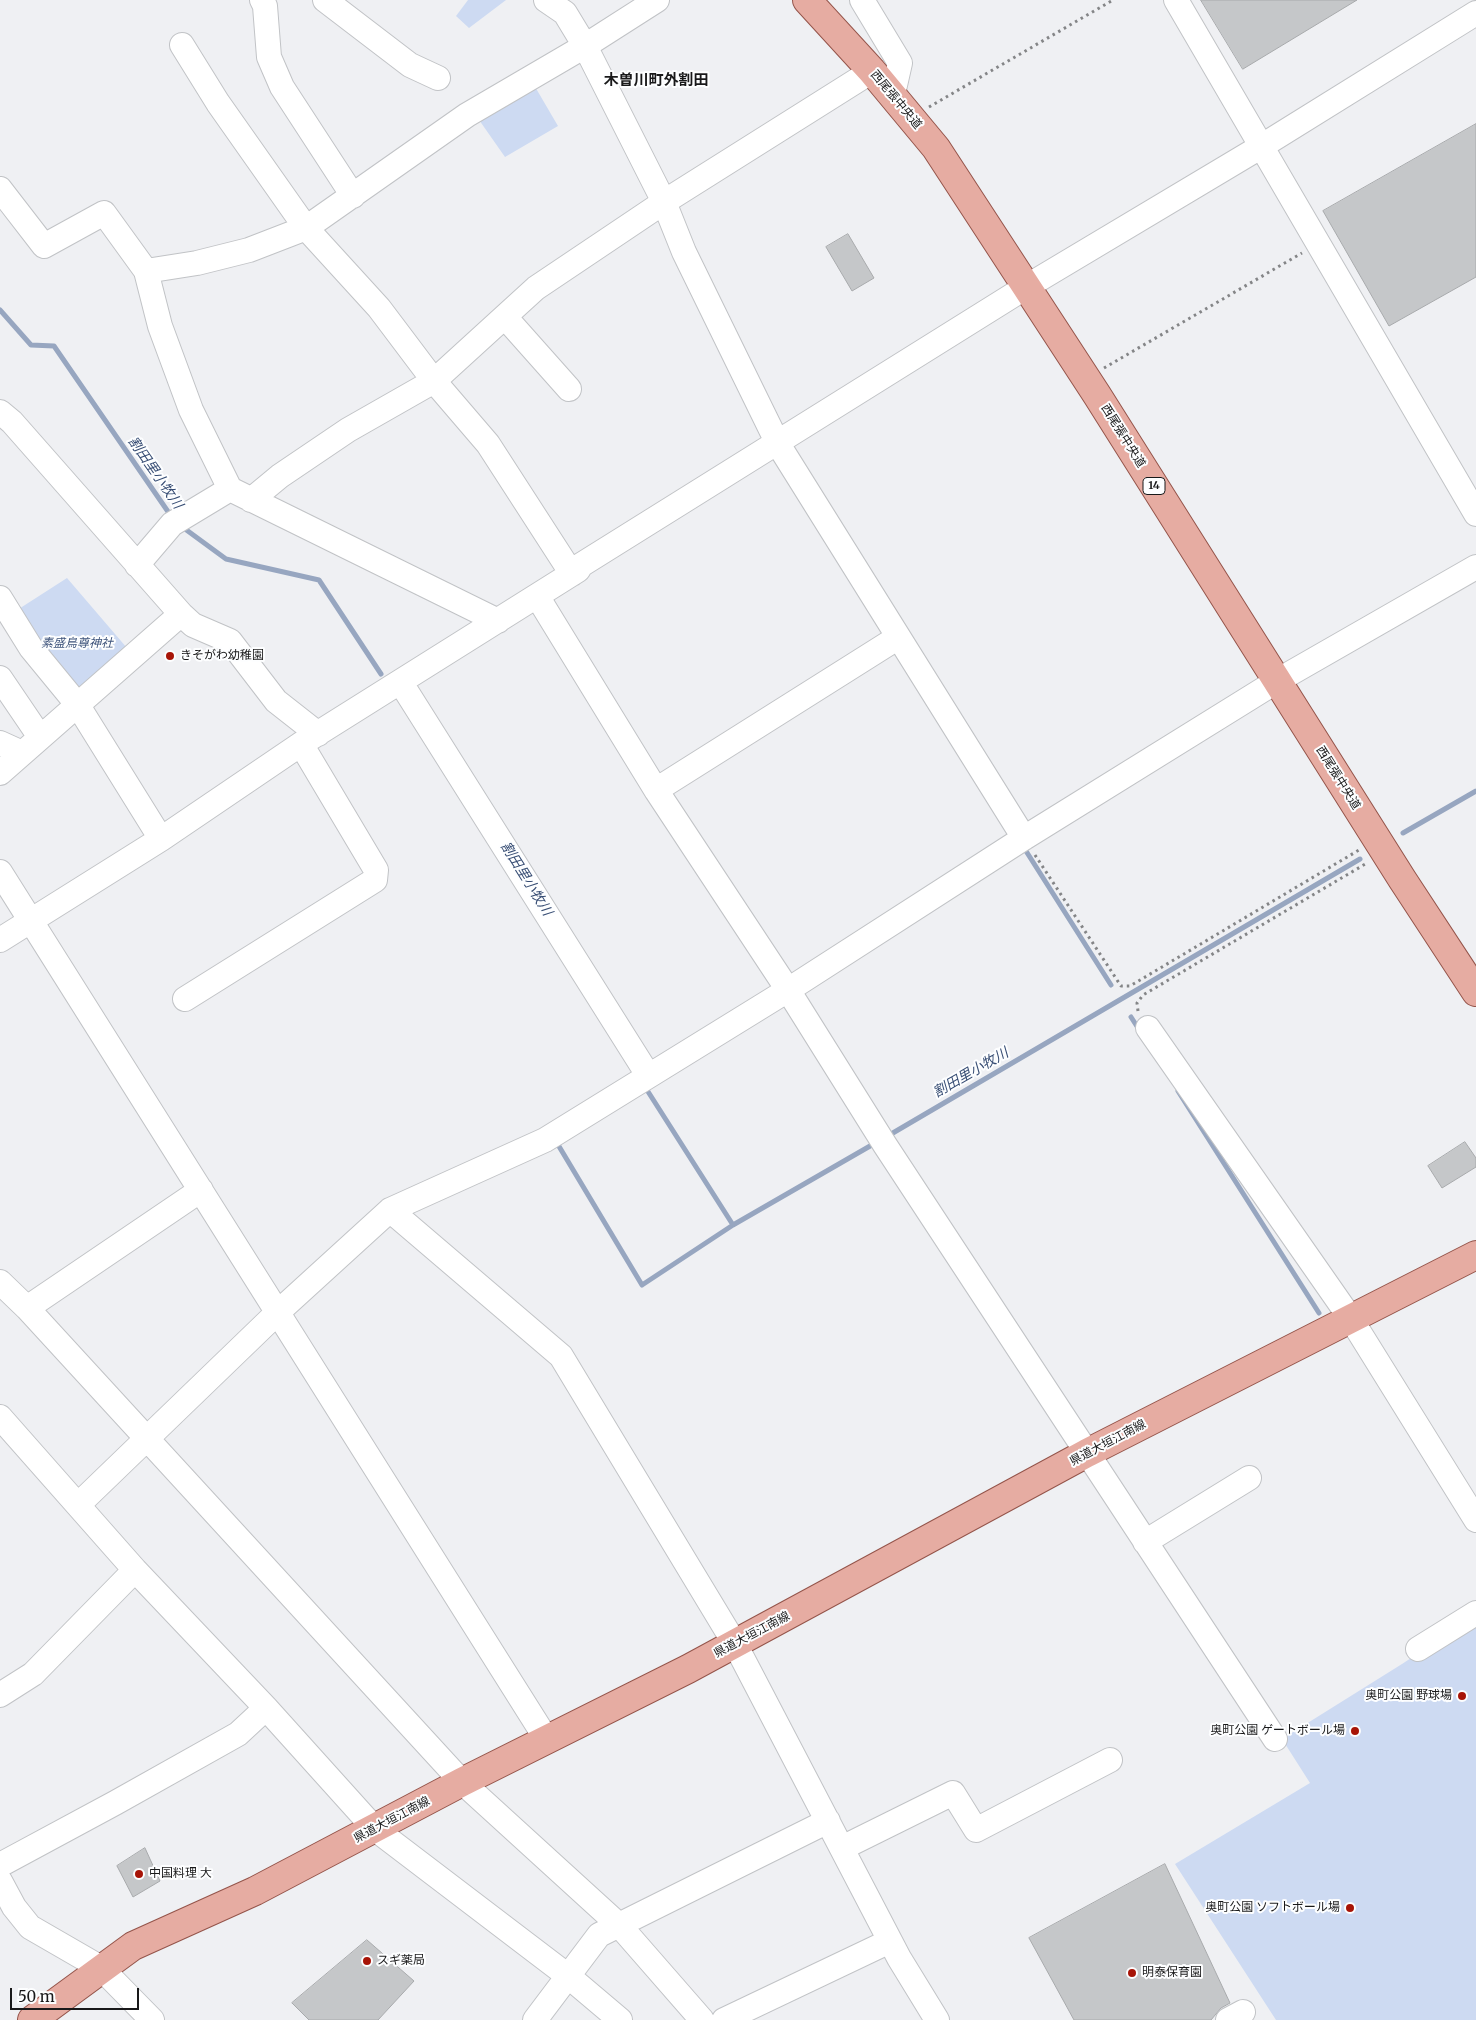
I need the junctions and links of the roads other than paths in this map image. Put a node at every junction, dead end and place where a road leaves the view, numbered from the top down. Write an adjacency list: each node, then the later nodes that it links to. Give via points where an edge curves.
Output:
1 (325, 0): 12 (street, via 410,65)
2 (546, 0): 10 (street, via 564,13)
3 (657, 0): 10 (street)
4 (807, 0): 11 (main road, 西尾張中央道 / 14)
5 (862, 0): 13 (street, via 900,63)
6 (1176, 0): 14 (street)
7 (268, 5): 16 (street, via 269,57 282,87)
8 (1476, 13): 14 (street)
9 (182, 45): 18 (street, via 218,103)
10 (585, 46): 16 (street, via 467,115); 17 (street)
11 (872, 70): 13 (main road, 西尾張中央道 / 14); 17 (street)
12 (438, 78)
13 (892, 94): 20 (main road, 西尾張中央道 / 14, via 936,148)
14 (1262, 146): 20 (street); 28 (street)
15 (0, 189): 19 (street, via 44,246 104,212)
16 (353, 196): 18 (street)
17 (664, 202): 21 (street, via 536,288); 25 (street, via 684,252)
18 (306, 228): 19 (street, via 249,250); 22 (street, via 378,308)
19 (146, 271): 26 (street, via 160,326 191,410)
20 (1026, 288): 25 (street); 38 (main road, 西尾張中央道 / 14)
21 (505, 317): 22 (street); 23 (street)
22 (434, 380): 27 (street, via 348,430); 31 (street, via 488,444)
23 (569, 389)
24 (0, 412): 29 (street)
25 (778, 444): 31 (street, via 581,565); 36 (street)
26 (230, 489): 27 (street); 29 (street, via 176,521)
27 (251, 500): 35 (street)
28 (1476, 514)
29 (137, 565): 34 (street)
30 (1476, 567): 38 (street)
31 (572, 574): 32 (street)
32 (537, 596): 35 (street); 46 (street)
33 (0, 598): 40 (street, via 31,648)
34 (182, 614): 40 (street); 42 (street, via 193,625 230,641)
35 (498, 621): 39 (street)
36 (898, 638): 46 (street); 47 (street)
37 (0, 678): 41 (street)
38 (1277, 681): 47 (street); 53 (main road, 西尾張中央道 / 14)
39 (401, 683): 42 (street); 56 (street)
40 (77, 704): 41 (street); 48 (street)
41 (40, 736): 44 (street)
42 (310, 739): 48 (street); 54 (street, via 376,870 375,880)
43 (0, 743): 44 (street)
44 (22, 753): 45 (street)
45 (0, 773)
46 (656, 790): 52 (street)
47 (1024, 838): 52 (street)
48 (161, 839): 50 (street)
49 (0, 872): 50 (street)
50 (31, 920): 51 (street); 57 (street)
51 (0, 940)
52 (788, 990): 56 (street); 66 (street, via 881,1140)
53 (1476, 992)
54 (185, 999)
55 (1148, 1028): 63 (street)
56 (648, 1075): 58 (street, via 545,1140)
57 (201, 1190): 61 (street); 62 (street)
58 (390, 1210): 62 (street); 73 (street, via 561,1356)
59 (1476, 1255): 63 (main road, 県道大垣江南線)
60 (0, 1282): 61 (street)
61 (27, 1308): 65 (street)
62 (277, 1313): 65 (street); 78 (street)
63 (1352, 1319): 66 (main road, 県道大垣江南線); 69 (street)
64 (0, 1417): 68 (street)
65 (147, 1440): 68 (street); 80 (street)
66 (1087, 1453): 70 (street); 73 (main road, 県道大垣江南線)
67 (1249, 1478): 70 (street)
68 (79, 1504): 71 (street)
69 (1476, 1520)
70 (1145, 1542): 77 (street)
71 (135, 1570): 75 (street, via 33,1674); 76 (street)
72 (1476, 1613): 74 (street)
73 (735, 1644): 78 (main road, 県道大垣江南線); 81 (street)
74 (1418, 1649)
75 (2, 1688)
76 (266, 1708): 82 (street); 84 (street, via 238,1734)
77 (1276, 1739)
78 (547, 1740): 80 (main road, 県道大垣江南線)
79 (1110, 1760): 83 (street, via 976,1830 953,1793)
80 (462, 1782): 82 (main road, 県道大垣江南線); 86 (street)
81 (828, 1821): 83 (street); 86 (street)
82 (375, 1829): 88 (main road, 県道大垣江南線, via 255,1891 133,1946); 89 (street)
83 (842, 1848): 87 (street)
84 (0, 1864)
85 (0, 1881): 88 (street, via 30,1927)
86 (620, 1926): 89 (street, via 599,1935); 94 (street)
87 (890, 1941): 95 (street); 96 (street)
88 (101, 1968): 90 (main road, 県道大垣江南線); 91 (street)
89 (568, 1976): 92 (street); 93 (street)
90 (32, 2020)
91 (152, 2020)
92 (535, 2020)
93 (620, 2020)
94 (702, 2020)
95 (724, 2020)
96 (937, 2020)

